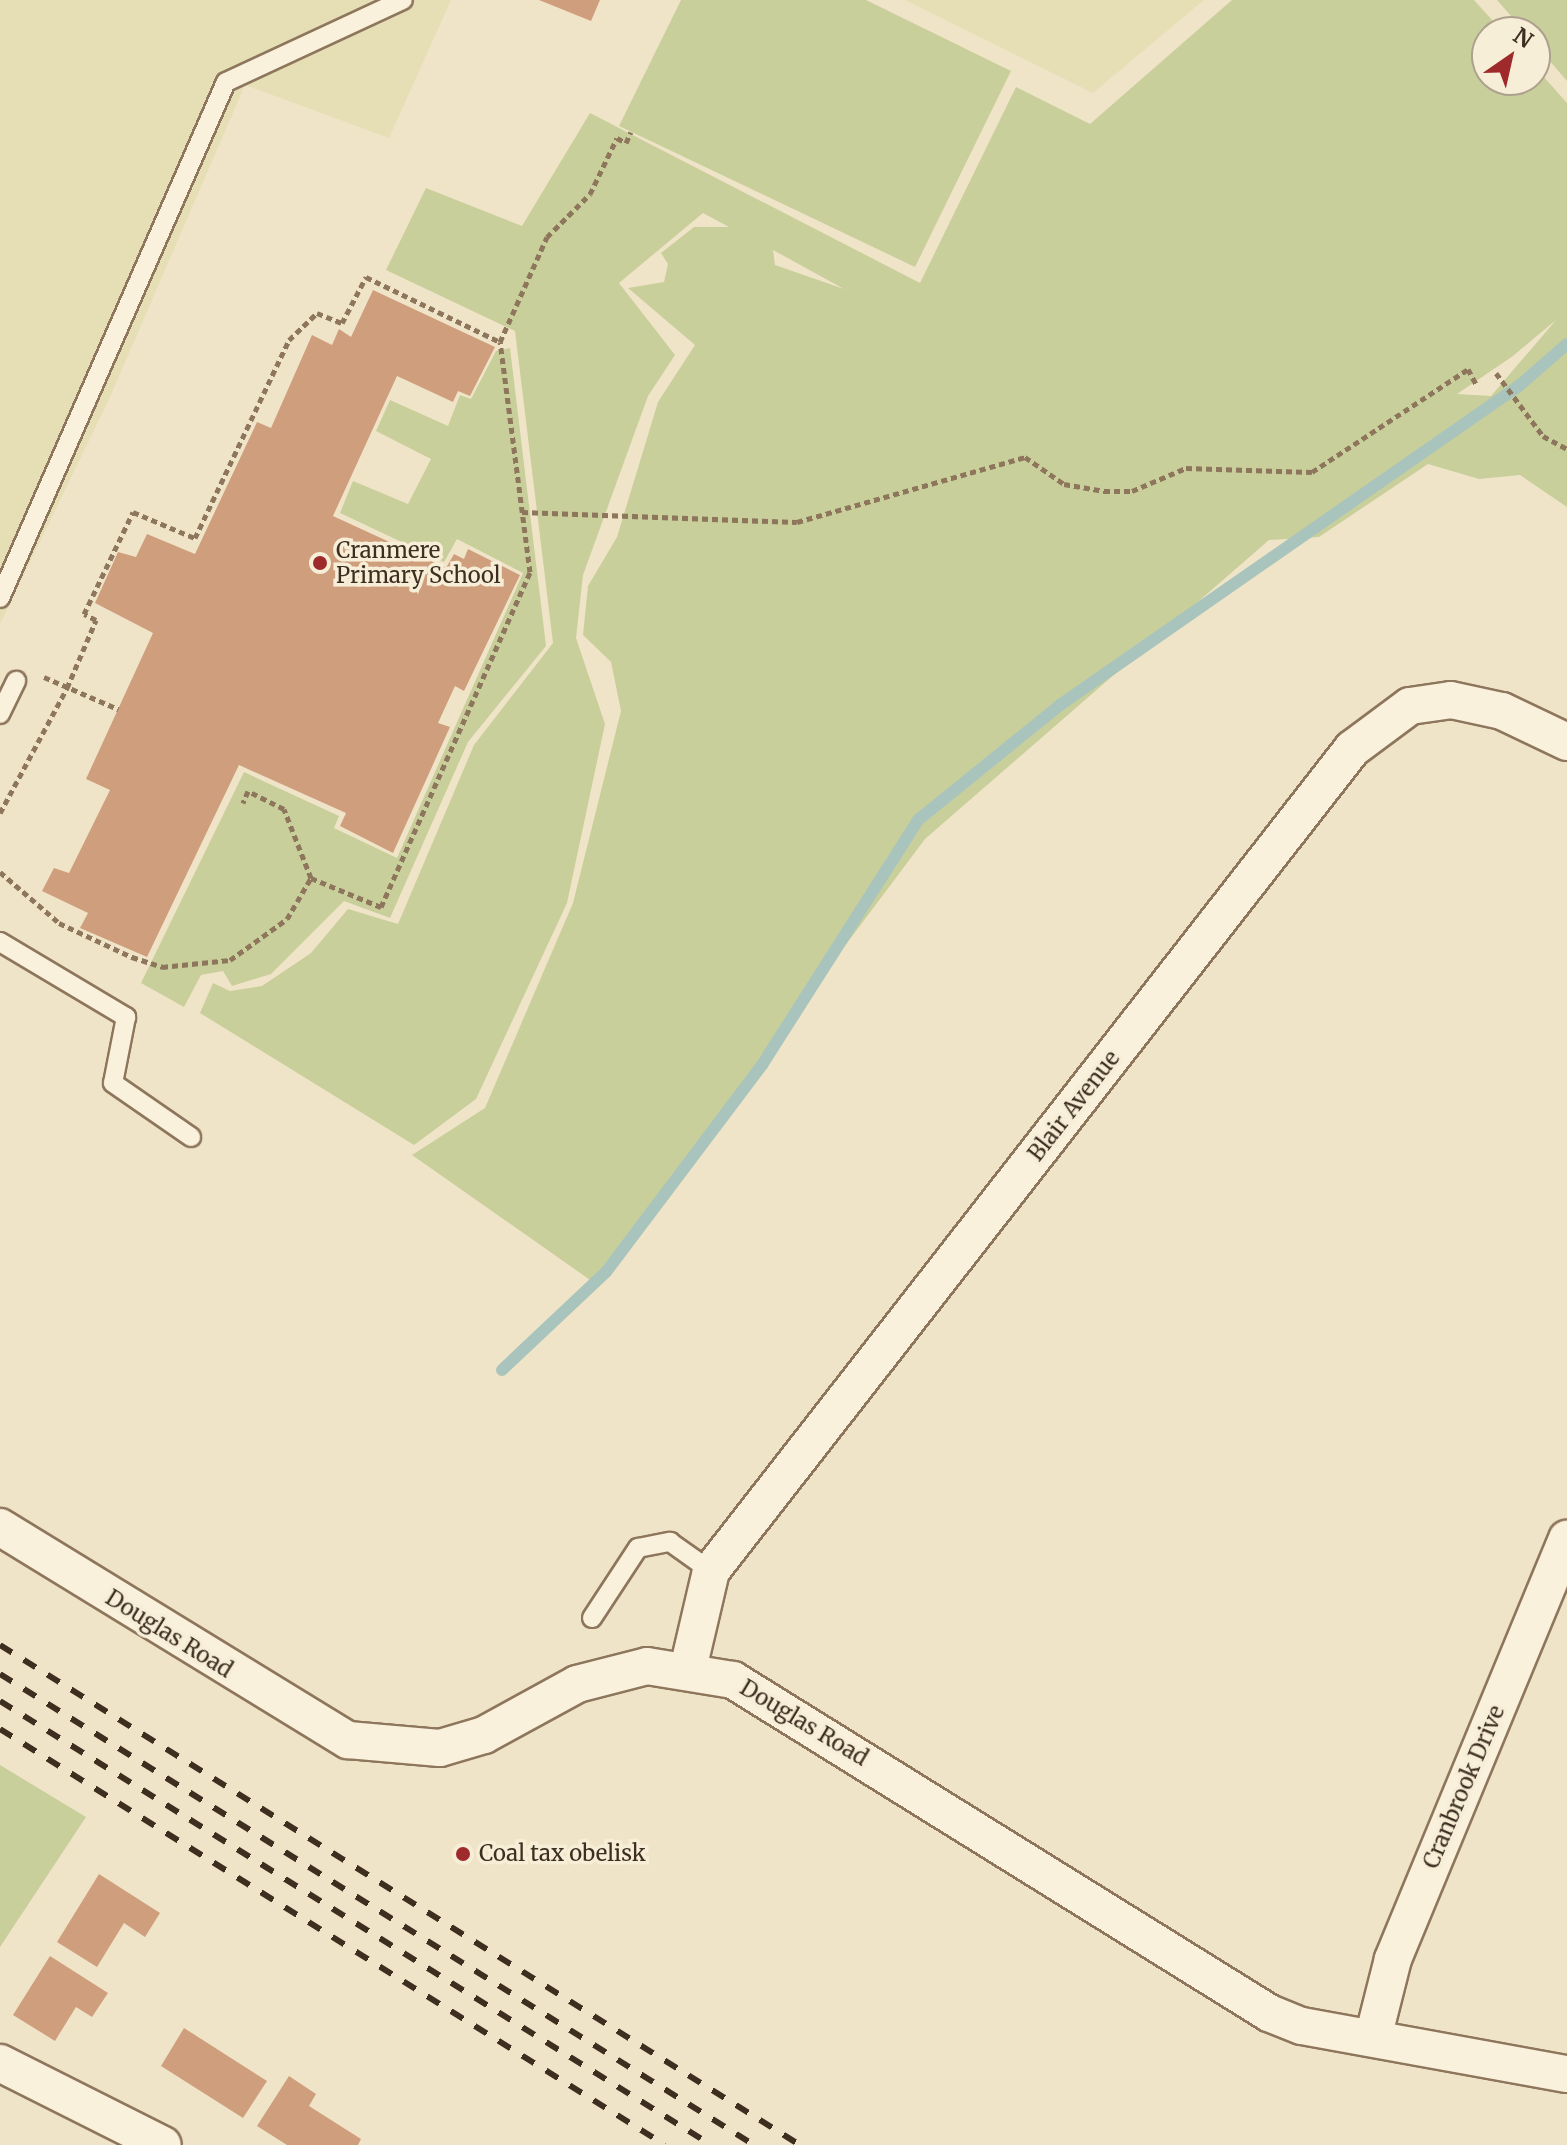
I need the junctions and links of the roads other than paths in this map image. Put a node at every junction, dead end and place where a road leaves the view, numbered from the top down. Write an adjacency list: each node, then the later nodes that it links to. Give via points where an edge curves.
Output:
1 (403, 0): 2 (lane, via 226,82)
2 (0, 598)
3 (16, 681): 4 (lane)
4 (0, 714)
5 (1567, 742): 10 (street, Blair Avenue, via 1502,711 1451,700 1410,706 1352,749)
6 (0, 942): 7 (lane, via 126,1017 113,1083)
7 (191, 1137)
8 (0, 1527): 12 (street, Douglas Road, via 348,1740 440,1748 484,1735 607,1672)
9 (1567, 1539): 13 (street, Cranbrook Drive, via 1393,1959)
10 (711, 1571): 11 (lane, via 670,1542 638,1548); 12 (street, Blair Avenue)
11 (592, 1618)
12 (688, 1669): 13 (street, Douglas Road, via 733,1680 775,1704 1269,2013)
13 (1373, 2038): 15 (street, Douglas Road)
14 (0, 2063): 16 (street)
15 (1567, 2074)
16 (163, 2145)

